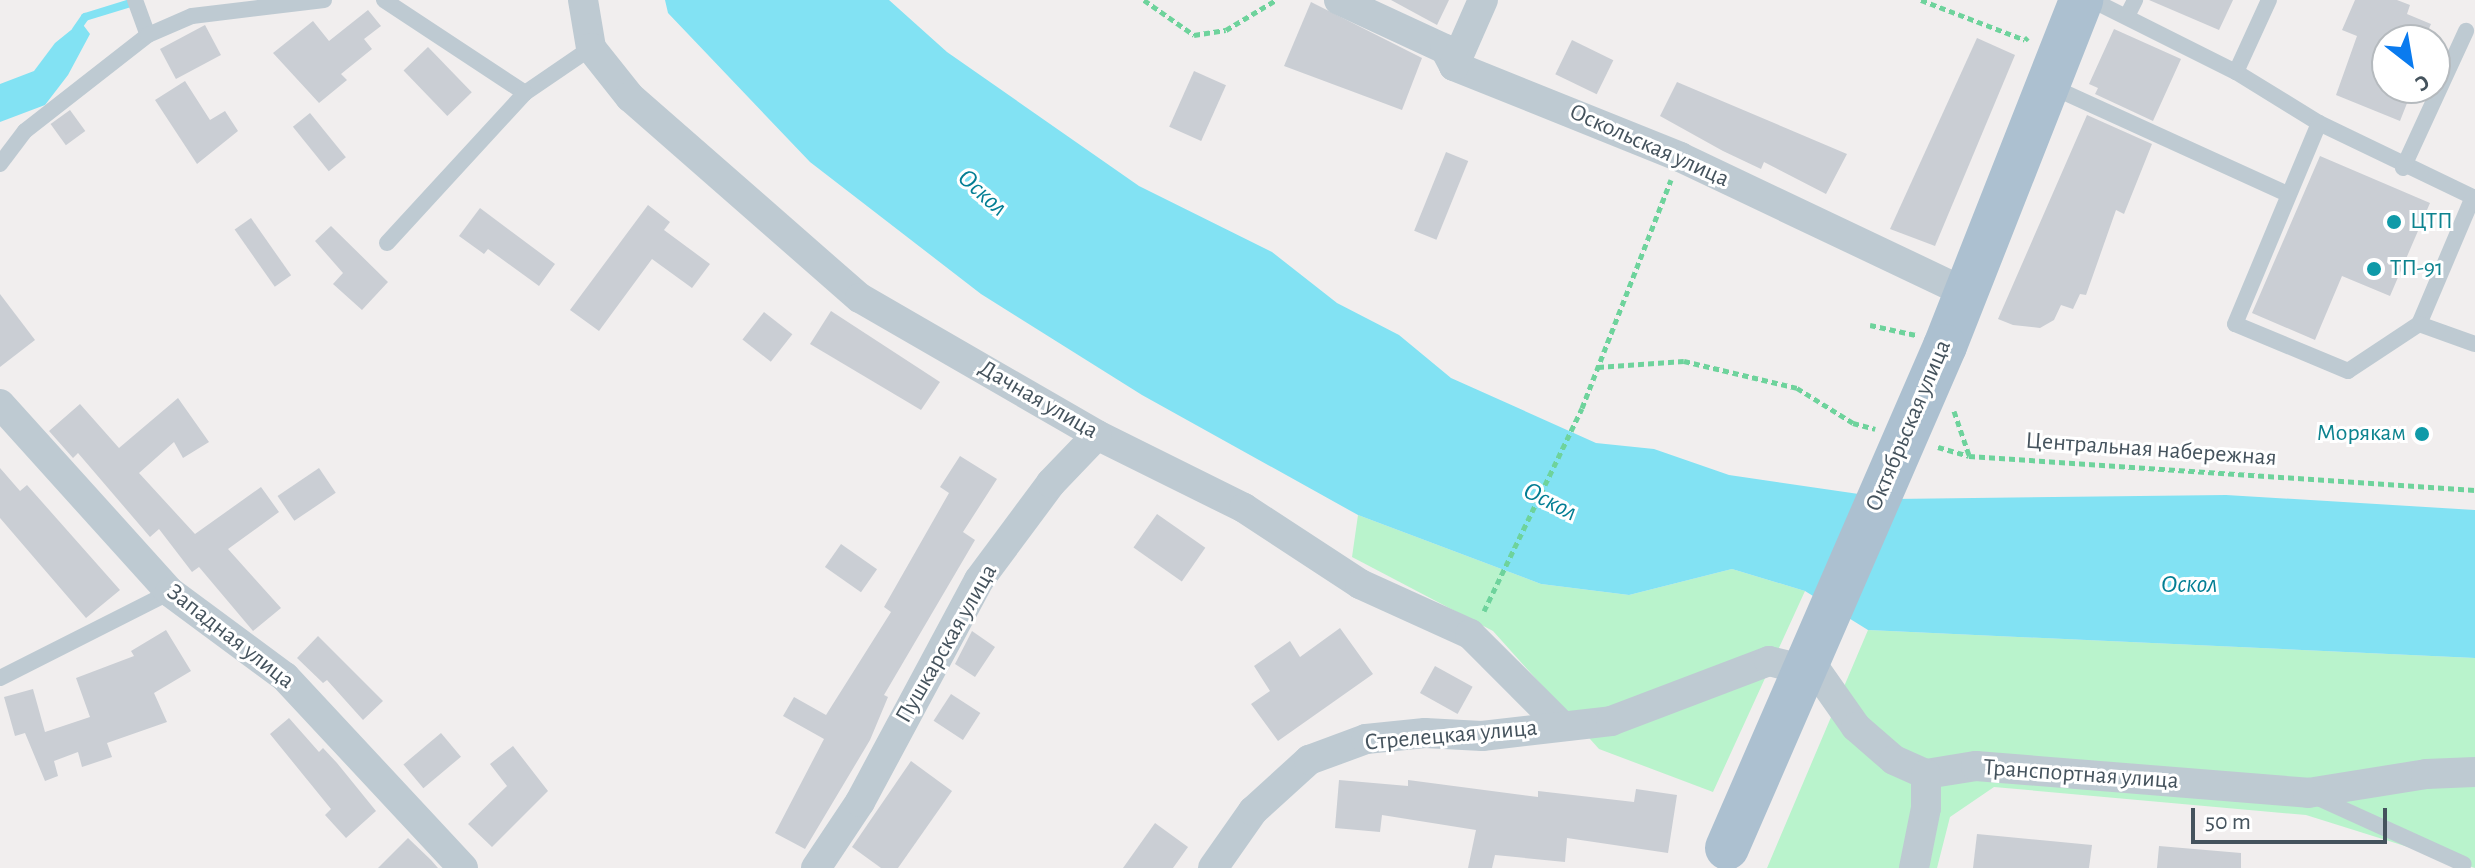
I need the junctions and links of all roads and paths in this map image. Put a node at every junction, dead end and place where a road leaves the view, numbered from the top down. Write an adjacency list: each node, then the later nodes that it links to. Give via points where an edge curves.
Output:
1 (324, 0): 16 (lane, via 192,16)
2 (384, 0): 21 (lane)
3 (583, 0): 17 (street, Дачная улица)
4 (1144, 0): 5 (path, via 1194,35 1226,30)
5 (1276, 0)
6 (1339, 0): 18 (street, Оскольская улица, via 1445,49)
7 (1483, 0): 18 (street)
8 (1921, 0): 15 (path, via 2025,40)
9 (2081, 0): 20 (main road, Октябрьская улица)
10 (2092, 0): 13 (lane)
11 (2269, 0): 19 (lane)
12 (137, 5): 16 (lane)
13 (2131, 8): 19 (lane)
14 (2466, 31): 25 (lane)
15 (2032, 33)
16 (148, 35): 24 (lane, via 25,131)
17 (591, 48): 21 (lane); 36 (street, Дачная улица, via 630,97 860,298)
18 (1454, 66): 23 (street, Оскольская улица)
19 (2236, 72): 22 (lane)
20 (2044, 83): 26 (lane); 29 (main road, Октябрьская улица)
21 (525, 93): 28 (lane)
22 (2319, 123): 25 (lane); 26 (lane)
23 (1680, 157): 29 (street, Оскольская улица); 32 (path)
24 (0, 164)
25 (2403, 168): 27 (lane)
26 (2287, 194): 30 (lane, via 2235,324 2348,371)
27 (2474, 198): 30 (lane)
28 (387, 243)
29 (1964, 292): 47 (main road, Октябрьская улица, bridge)
30 (2419, 324): 31 (lane)
31 (2475, 344)
32 (1598, 367): 35 (path, via 1684,361 1797,388 1853,423); 41 (path, via 1504,576)
33 (1951, 403): 38 (path)
34 (0, 404): 40 (street, Западная улица)
35 (1882, 431)
36 (1097, 435): 41 (street, Дачная улица, via 1244,508 1360,584); 50 (street, Пушкарская улица, via 1051,483 979,580 860,802)
37 (1926, 444): 38 (path, Центральная набережная)
38 (1969, 456): 39 (path, Центральная набережная)
39 (2475, 490)
40 (170, 592): 42 (lane); 49 (street, Западная улица, via 285,677)
41 (1470, 634): 43 (street, Дачная улица)
42 (0, 678)
43 (1562, 726): 45 (street, Стрелецкая улица, via 1611,721 1769,661 1818,673 1856,727 1894,760); 51 (street, Стрелецкая улица, via 1482,736 1425,733 1366,739 1309,760 1253,811)
44 (2475, 772): 46 (street, Транспортная улица, via 2426,774)
45 (1926, 774): 46 (street, Транспортная улица, via 1976,766); 52 (street, via 1926,808)
46 (2308, 793): 48 (lane)
47 (1723, 858)
48 (2464, 864)
49 (463, 868)
50 (816, 868)
51 (1213, 868)
52 (1914, 868)

